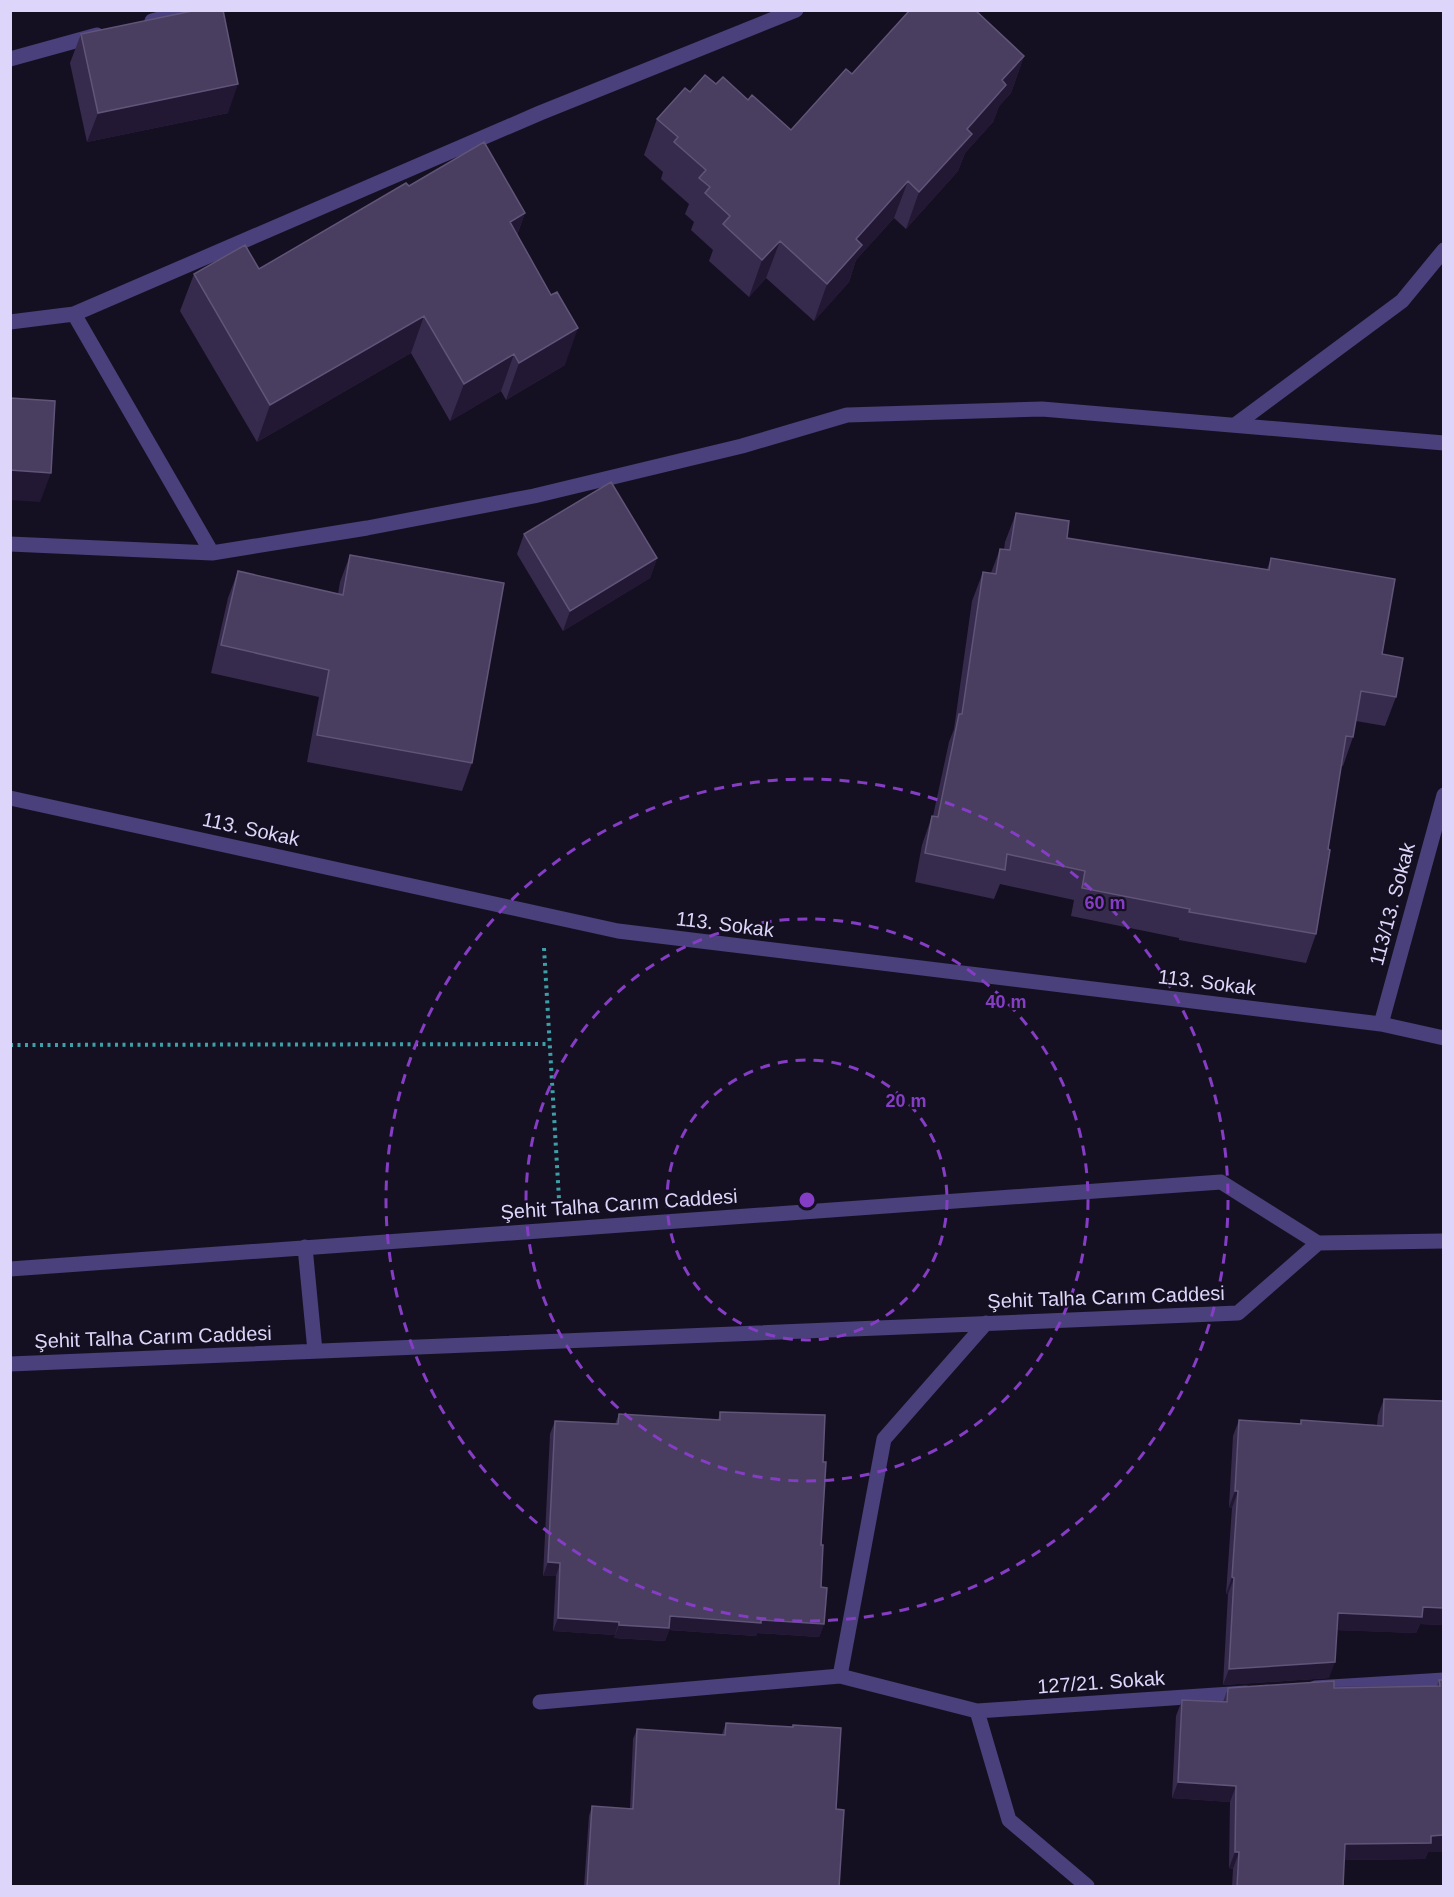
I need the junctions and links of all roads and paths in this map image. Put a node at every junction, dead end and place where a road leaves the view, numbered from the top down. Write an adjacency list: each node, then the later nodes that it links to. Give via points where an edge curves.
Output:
1 (192, 10): 3 (street)
2 (796, 10): 7 (street, via 540,113)
3 (136, 25)
4 (114, 31): 5 (street)
5 (10, 59)
6 (1443, 250): 9 (street, via 1402,302)
7 (74, 314): 8 (street); 12 (street)
8 (10, 322)
9 (1235, 425): 10 (street); 12 (street, via 1042,409 847,415 742,446 534,496)
10 (1443, 443)
11 (10, 544): 12 (street)
12 (212, 553)
13 (1443, 795): 16 (street, 113/13. Sokak)
14 (10, 798): 15 (street, 113. Sokak)
15 (542, 915): 16 (street, 113. Sokak, via 618,932); 18 (path)
16 (1381, 1024): 17 (street, 113. Sokak)
17 (1443, 1038)
18 (550, 1044): 19 (path); 20 (path)
19 (10, 1045)
20 (561, 1229): 22 (street, Şehit Talha Carım Caddesi, via 1221,1182); 23 (street, Şehit Talha Carım Caddesi)
21 (1443, 1241): 22 (street)
22 (1318, 1243): 25 (street, Şehit Talha Carım Caddesi, via 1238,1313)
23 (305, 1247): 24 (street, Şehit Talha Carım Caddesi); 26 (street)
24 (10, 1269)
25 (986, 1323): 26 (street, Şehit Talha Carım Caddesi); 28 (street, via 884,1439)
26 (315, 1351): 27 (street, Şehit Talha Carım Caddesi)
27 (10, 1364)
28 (840, 1676): 32 (street, 127/21. Sokak); 33 (street, 127/21. Sokak)
29 (1443, 1680): 30 (street)
30 (1300, 1689)
31 (1264, 1692): 33 (street, 127/21. Sokak)
32 (540, 1701)
33 (977, 1711): 34 (street, via 1009,1820)
34 (1087, 1887)

